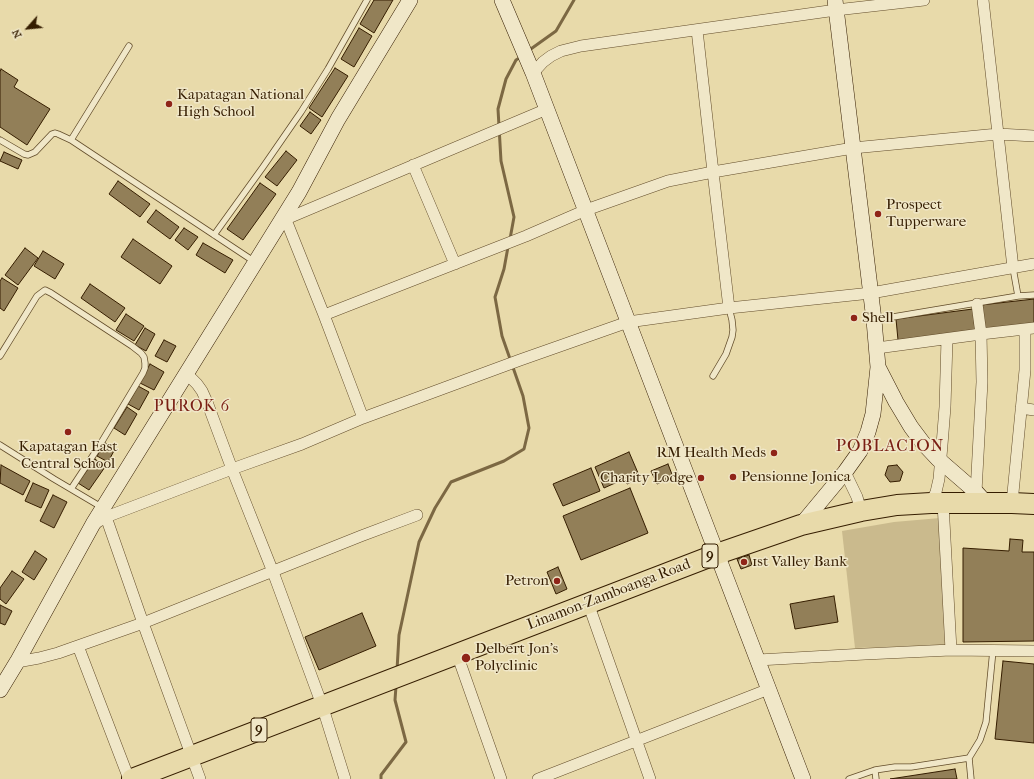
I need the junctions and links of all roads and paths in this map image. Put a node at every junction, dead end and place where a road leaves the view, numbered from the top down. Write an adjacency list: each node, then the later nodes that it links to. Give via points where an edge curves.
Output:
1 (366, 0): 20 (lane, via 301,112)
2 (410, 0): 19 (street, via 338,119)
3 (502, 0): 9 (street)
4 (924, 0): 6 (street)
5 (983, 0): 11 (street)
6 (836, 5): 7 (street); 15 (street)
7 (697, 30): 9 (street, via 582,46 561,51); 17 (street)
8 (129, 46): 14 (lane)
9 (532, 68): 10 (street)
10 (547, 109): 16 (street); 18 (street)
11 (998, 134): 12 (street); 15 (street); 24 (street)
12 (1034, 136)
13 (0, 140): 14 (lane, via 28,155 35,152 52,134)
14 (71, 140): 20 (lane)
15 (853, 148): 17 (street); 25 (street)
16 (414, 165): 19 (street); 22 (street)
17 (713, 172): 18 (street, via 668,181); 29 (street)
18 (586, 210): 22 (street); 32 (street)
19 (285, 217): 21 (street); 30 (street)
20 (214, 235): 21 (lane)
21 (256, 262): 39 (street)
22 (455, 264): 30 (street)
23 (1034, 264): 24 (street)
24 (1013, 268): 25 (street); 27 (lane)
25 (871, 293): 29 (street); 31 (street)
26 (1034, 295): 27 (lane)
27 (1018, 296): 28 (lane)
28 (977, 304): 31 (lane); 34 (street)
29 (729, 308): 32 (street); 40 (lane, via 732,337 726,354)
30 (324, 315): 43 (street)
31 (874, 320): 36 (street)
32 (628, 322): 43 (street); 57 (street)
33 (1029, 329): 34 (street); 41 (street)
34 (981, 334): 35 (street); 49 (street)
35 (947, 339): 36 (street); 45 (street)
36 (877, 348): 38 (street)
37 (0, 356): 48 (lane, via 37,296 46,290 132,346 144,357 145,368)
38 (878, 367): 45 (street, via 911,427); 47 (street, via 873,414 868,432 860,451)
39 (187, 374): 46 (street, via 202,391); 55 (street)
40 (713, 376)
41 (1020, 408): 42 (street); 51 (street)
42 (1034, 410)
43 (363, 418): 46 (street, via 302,444)
44 (0, 445): 48 (lane)
45 (941, 462): 49 (street); 50 (street, via 936,492)
46 (232, 469): 55 (street); 58 (street)
47 (846, 472): 53 (street); 56 (street)
48 (71, 489): 55 (lane)
49 (981, 498): 50 (highway, Linamon-Zamboanga Road / 9); 51 (highway, Linamon-Zamboanga Road / 9)
50 (937, 503): 53 (highway, Linamon-Zamboanga Road / 9, via 897,505); 62 (street)
51 (1012, 503): 52 (highway, Linamon-Zamboanga Road / 9)
52 (1034, 504)
53 (861, 511): 56 (highway, Linamon-Zamboanga Road / 9)
54 (417, 515): 58 (street)
55 (101, 517): 60 (street); 67 (street)
56 (801, 525): 57 (highway, Linamon-Zamboanga Road / 9)
57 (717, 554): 59 (highway, Linamon-Zamboanga Road / 9); 66 (street)
58 (273, 572): 60 (street); 70 (street)
59 (588, 603): 65 (highway, Linamon-Zamboanga Road / 9); 71 (street)
60 (143, 623): 61 (street); 72 (street)
61 (78, 646): 67 (street); 75 (street)
62 (951, 650): 63 (street); 66 (street)
63 (993, 650): 64 (street); 73 (lane, via 986,722 980,740)
64 (1034, 651)
65 (457, 654): 70 (highway, Linamon-Zamboanga Road / 9); 79 (street)
66 (758, 660): 68 (street)
67 (17, 662): 69 (street)
68 (769, 689): 71 (street); 82 (street)
69 (0, 690)
70 (322, 705): 72 (highway, Linamon-Zamboanga Road / 9); 78 (street)
71 (637, 740): 80 (street); 81 (street)
72 (192, 756): 76 (highway, Linamon-Zamboanga Road / 9); 77 (street)
73 (969, 758): 74 (lane); 85 (lane)
74 (875, 770): 83 (lane); 84 (lane)
75 (129, 779)
76 (132, 779)
77 (200, 779)
78 (345, 779)
79 (501, 779)
80 (538, 779)
81 (650, 779)
82 (803, 779)
83 (849, 779)
84 (876, 779)
85 (971, 779)

